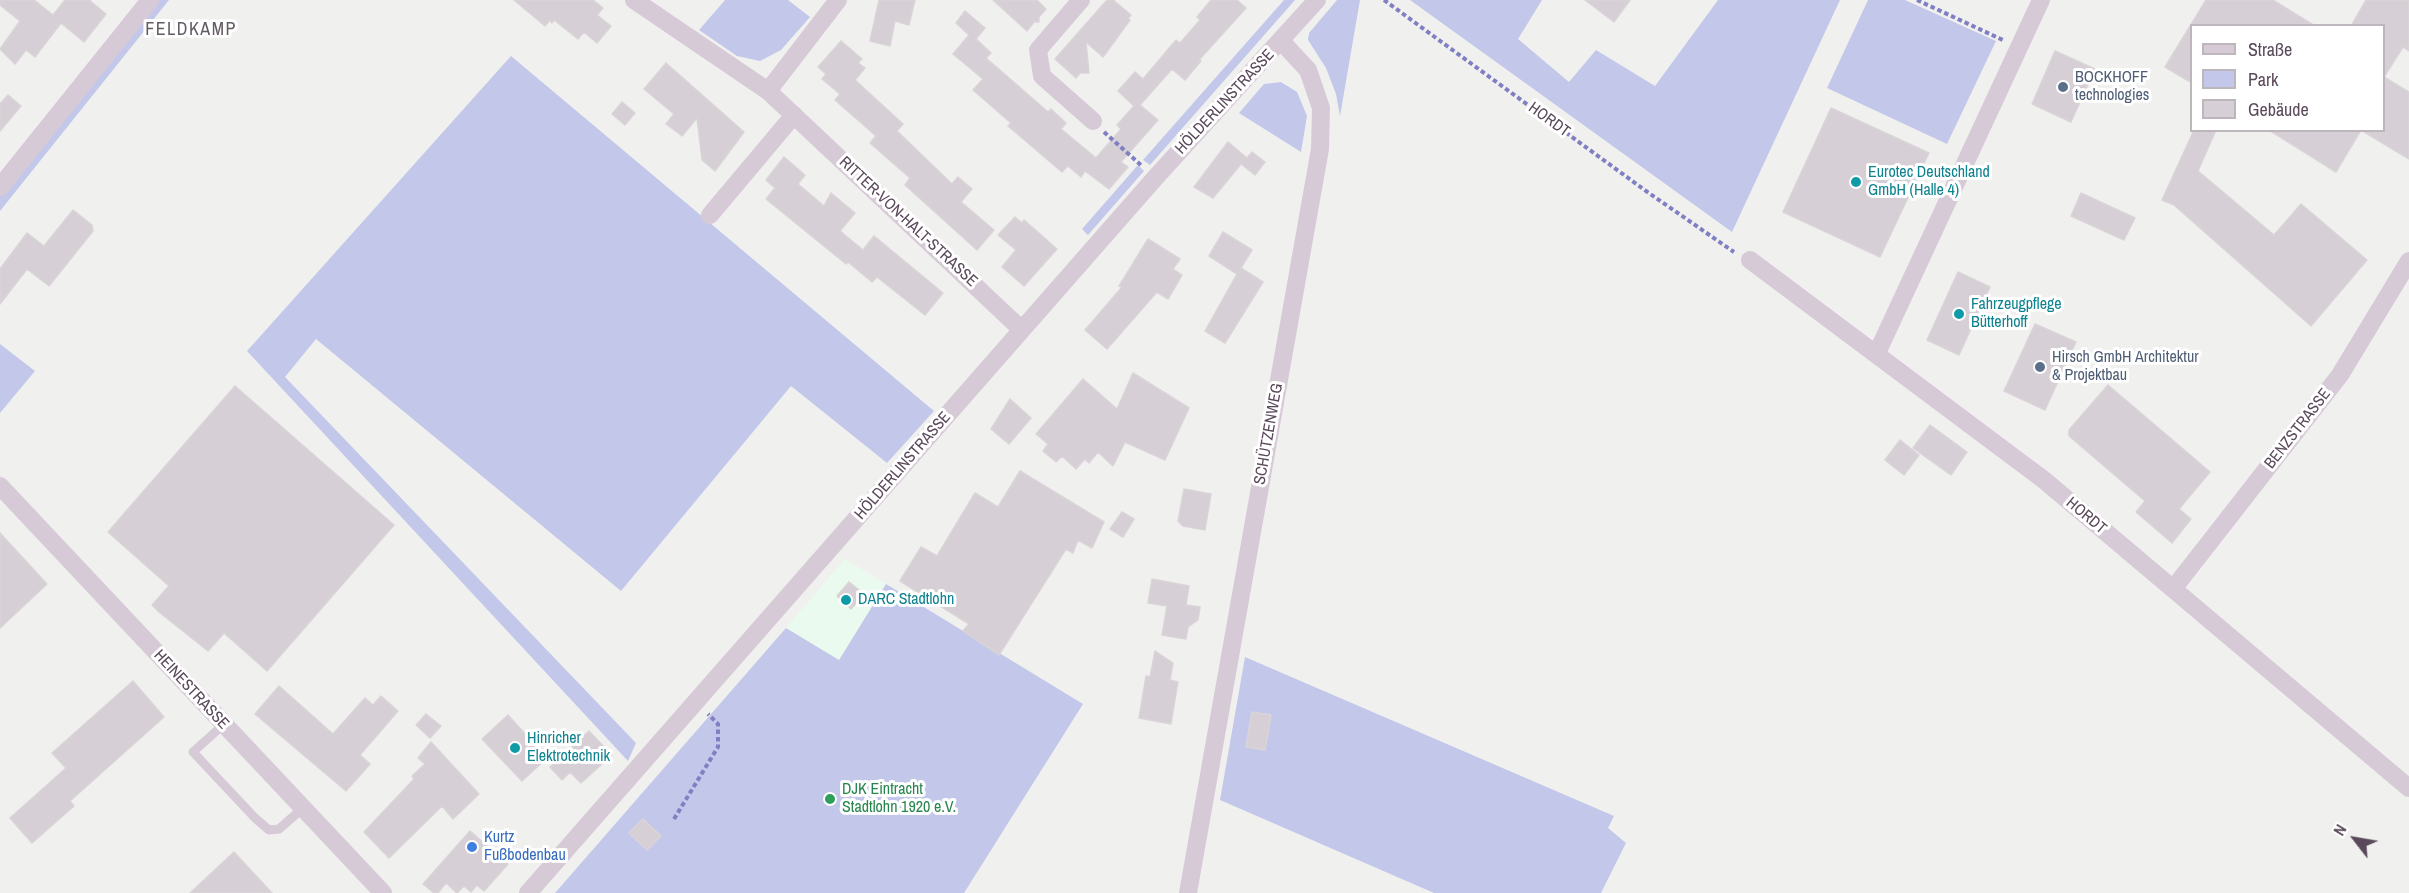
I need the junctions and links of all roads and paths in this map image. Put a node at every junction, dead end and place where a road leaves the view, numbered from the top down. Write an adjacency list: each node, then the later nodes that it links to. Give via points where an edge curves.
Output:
1 (150, 0): 15 (street)
2 (634, 0): 11 (street, RITTER-VON-HALT-STRASSE)
3 (838, 0): 11 (street)
4 (1081, 0): 13 (street, via 1038,50 1042,76)
5 (1317, 0): 9 (street)
6 (1384, 0): 17 (path, HORDT)
7 (1917, 0): 10 (path)
8 (2041, 0): 10 (street)
9 (1281, 41): 14 (street, HÖLDERLINSTRASSE); 31 (street, SCHÜTZENWEG, via 1308,70 1321,108 1320,149)
10 (2019, 47): 21 (street)
11 (768, 90): 12 (street, RITTER-VON-HALT-STRASSE)
12 (794, 115): 16 (street); 20 (street, RITTER-VON-HALT-STRASSE)
13 (1093, 121): 14 (path)
14 (1155, 178): 20 (street, HÖLDERLINSTRASSE)
15 (0, 187)
16 (710, 215)
17 (1733, 251)
18 (1750, 260): 21 (street, HORDT)
19 (2409, 261): 23 (street, BENZSTRASSE, via 2340,375)
20 (1022, 330): 24 (street, HÖLDERLINSTRASSE)
21 (1877, 353): 23 (street, HORDT, via 2044,480)
22 (0, 486): 25 (street, HEINESTRASSE)
23 (2173, 590): 26 (street, HORDT)
24 (696, 702): 28 (path, via 718,724 718,747); 30 (street, HÖLDERLINSTRASSE)
25 (224, 725): 27 (street, HEINESTRASSE); 27 (lane, via 193,753 269,830 279,829)
26 (2409, 788)
27 (303, 808): 29 (street, HEINESTRASSE)
28 (674, 819)
29 (383, 893)
30 (528, 893)
31 (1188, 893)

